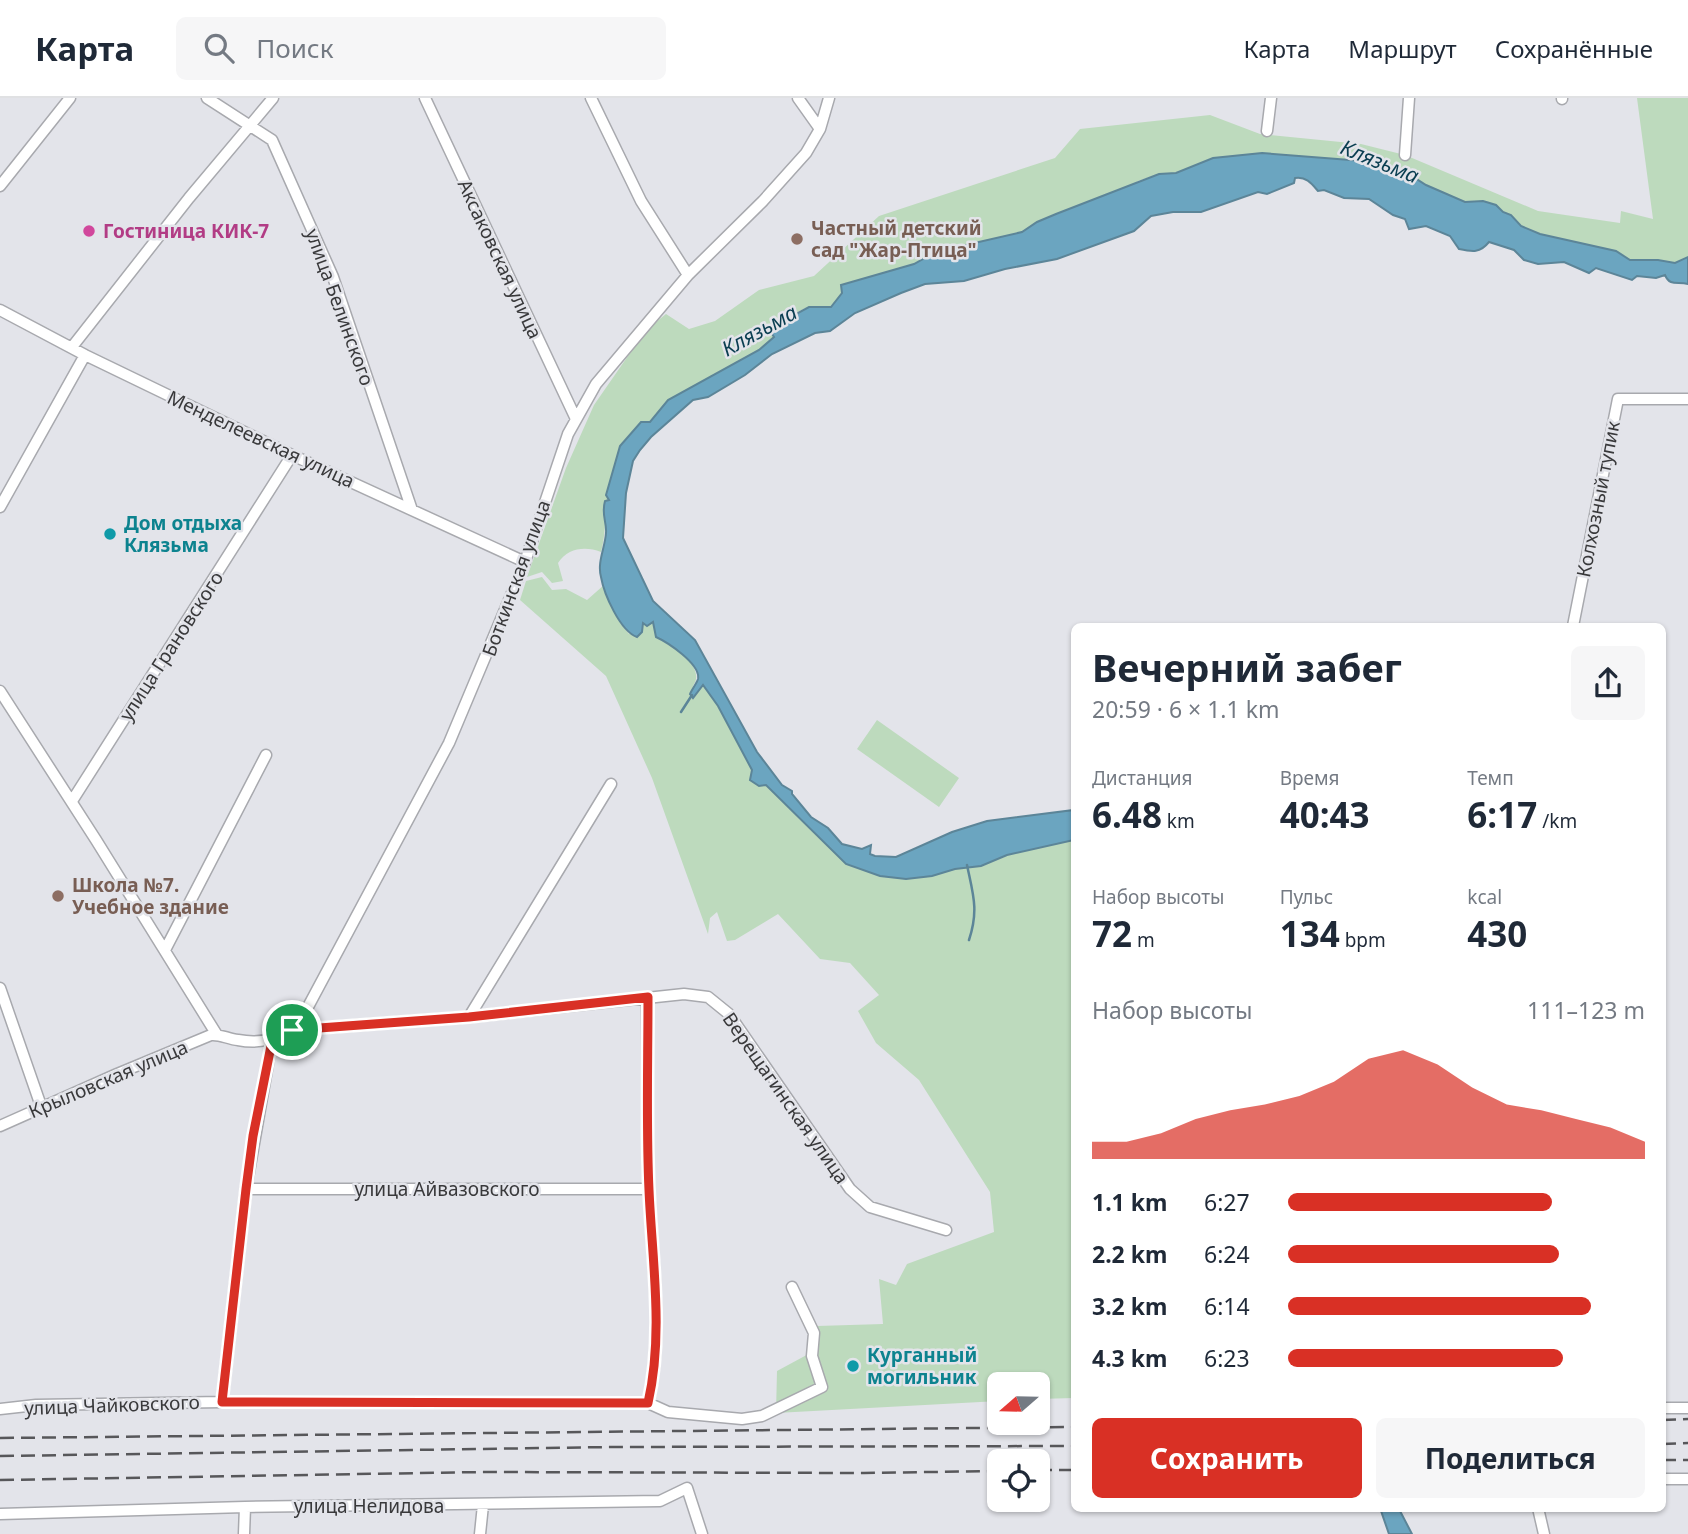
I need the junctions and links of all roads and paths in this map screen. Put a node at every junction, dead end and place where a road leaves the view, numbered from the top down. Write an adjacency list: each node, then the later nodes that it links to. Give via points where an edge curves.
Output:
1 (70, 98): 14 (street)
2 (207, 98): 10 (street, улица Белинского)
3 (273, 98): 10 (street)
4 (425, 98): 20 (street, Аксаковская улица)
5 (591, 98): 15 (street, via 641,201)
6 (798, 98): 11 (street)
7 (829, 98): 11 (street, Боткинская улица)
8 (1270, 98): 12 (street)
9 (1409, 98): 13 (street)
10 (250, 127): 17 (street); 23 (street, улица Белинского, via 272,141 333,277)
11 (820, 129): 15 (street, Боткинская улица, via 796,164)
12 (1267, 131)
13 (1405, 155)
14 (0, 186)
15 (688, 275): 20 (street, Боткинская улица, via 596,384)
16 (0, 310): 17 (street, Менделеевская улица)
17 (72, 347): 18 (street, Менделеевская улица)
18 (85, 355): 21 (street, Менделеевская улица); 22 (street)
19 (1688, 399): 25 (street, Колхозный тупик, via 1618,399)
20 (576, 419): 24 (street, Боткинская улица)
21 (292, 455): 23 (street, Менделеевская улица); 29 (street, улица Грановского)
22 (0, 507)
23 (412, 510): 24 (street, Менделеевская улица)
24 (525, 562): 34 (street, Боткинская улица, via 449,743)
25 (1574, 623)
26 (0, 691): 29 (street)
27 (266, 755): 30 (street)
28 (611, 784): 33 (street)
29 (72, 801): 30 (street)
30 (165, 950): 35 (street)
31 (0, 988): 37 (street)
32 (648, 997): 33 (street, Верещагинская улица); 40 (street); 41 (street, Верещагинская улица, via 708,997 729,1014 850,1189 870,1207)
33 (469, 1017): 34 (street, Верещагинская улица)
34 (292, 1030): 36 (street, Боткинская улица)
35 (217, 1035): 36 (street, Боткинская улица, via 239,1041); 37 (street, Крыловская улица)
36 (272, 1041): 39 (street)
37 (41, 1106): 38 (street, Крыловская улица)
38 (0, 1126)
39 (246, 1189): 40 (street, улица Айвазовского); 43 (street)
40 (649, 1189): 44 (street, via 656,1277 654,1380)
41 (946, 1230)
42 (792, 1287): 44 (street, улица Чайковского, via 814,1333 812,1356 822,1387 762,1416 742,1419 667,1412)
43 (222, 1402): 44 (street, улица Чайковского); 47 (street, улица Чайковского)
44 (648, 1403)
45 (1666, 1408): 46 (street)
46 (1688, 1408)
47 (0, 1409)
48 (1666, 1479): 49 (street)
49 (1688, 1479)
50 (483, 1505): 51 (street, улица Нелидова); 55 (street); 56 (street, улица Нелидова, via 660,1501 687,1489)
51 (244, 1507): 53 (street, улица Нелидова); 54 (street)
52 (1539, 1512): 57 (street)
53 (0, 1514)
54 (244, 1534)
55 (480, 1534)
56 (702, 1534)
57 (1544, 1534)

